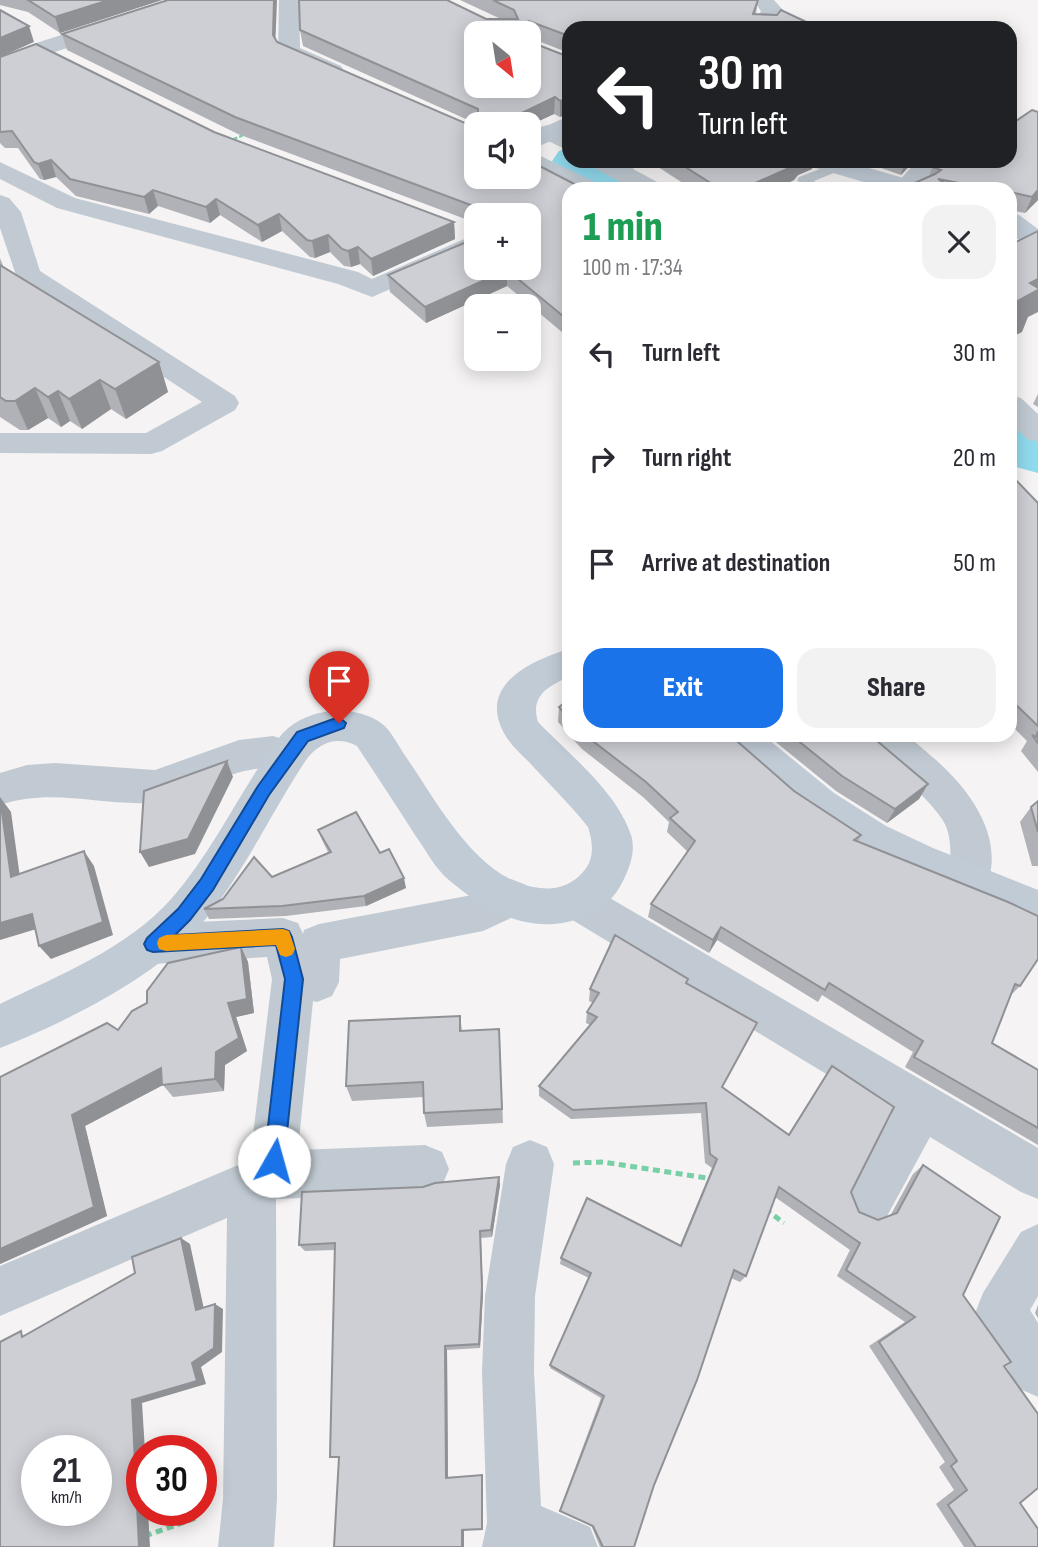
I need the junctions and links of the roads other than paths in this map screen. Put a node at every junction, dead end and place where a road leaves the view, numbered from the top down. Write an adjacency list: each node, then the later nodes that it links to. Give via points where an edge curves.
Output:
1 (289, 0): 9 (street, via 289,51)
2 (763, 0): 4 (street, via 772,10)
3 (184, 1): 6 (street)
4 (766, 21)
5 (29, 26): 6 (street)
6 (47, 53): 7 (street); 8 (street)
7 (0, 55)
8 (0, 68)
9 (351, 80)
10 (541, 164): 15 (street)
11 (613, 168): 16 (street)
12 (821, 168): 17 (lane, via 804,180)
13 (841, 168): 18 (street)
14 (0, 169): 22 (street, via 66,203 348,278 372,289)
15 (576, 182)
16 (639, 182)
17 (807, 182)
18 (890, 182)
19 (0, 204): 25 (street, via 8,212 28,275 224,403 151,444)
20 (451, 225): 21 (street)
21 (464, 230)
22 (464, 247)
23 (1017, 412): 24 (street)
24 (1038, 432)
25 (0, 443)
26 (562, 665): 33 (street, via 538,673 515,702 515,714 521,729 605,819 613,845 608,875 597,889)
27 (745, 742): 31 (street, via 810,798 852,826)
28 (886, 742): 31 (street, via 921,769 953,803 969,833)
29 (288, 756): 30 (street, via 276,751 225,760 155,786 53,777); 32 (street, via 303,736 339,723 359,727 382,751 456,862); 35 (street, via 207,884)
30 (0, 789)
31 (971, 879): 34 (street)
32 (512, 898): 33 (street, via 531,906); 36 (street, via 483,912 319,944)
33 (576, 900): 38 (street)
34 (1038, 909)
35 (153, 944): 37 (street); 42 (street, via 283,937 294,979)
36 (317, 982)
37 (0, 1027)
38 (922, 1106): 41 (street); 43 (street)
39 (530, 1164): 48 (street, via 510,1297)
40 (425, 1169): 42 (street)
41 (1038, 1175)
42 (262, 1179): 45 (street); 47 (street)
43 (869, 1201)
44 (1038, 1249): 46 (street, via 1001,1311)
45 (0, 1291)
46 (1038, 1371)
47 (248, 1523)
48 (513, 1535): 49 (street)
49 (570, 1547)

